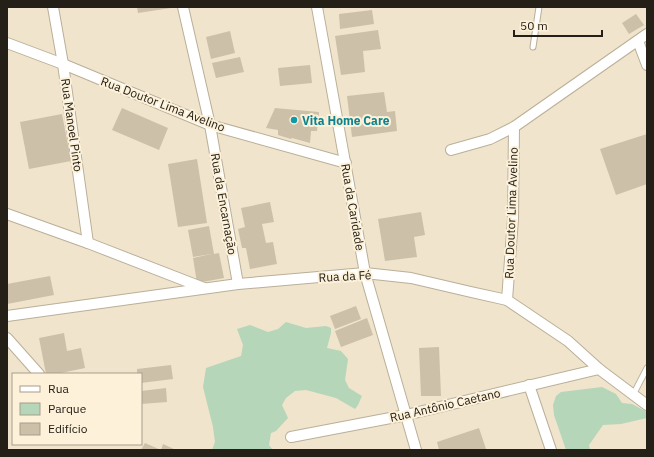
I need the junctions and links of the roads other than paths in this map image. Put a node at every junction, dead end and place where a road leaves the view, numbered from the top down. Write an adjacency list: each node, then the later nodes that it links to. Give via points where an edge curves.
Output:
1 (53, 7): 9 (street, Rua Manoel Pinto)
2 (183, 7): 11 (street, Rua da Encarnação)
3 (317, 7): 14 (street, Rua da Caridade)
4 (540, 7): 8 (lane)
5 (647, 34): 6 (street, Rua Doutor Lima Avelino)
6 (638, 41): 10 (street); 12 (street, Rua Doutor Lima Avelino)
7 (7, 43): 9 (street, Rua Doutor Lima Avelino)
8 (533, 47)
9 (63, 64): 11 (street, Rua Doutor Lima Avelino); 16 (street, Rua Manoel Pinto)
10 (647, 64)
11 (210, 125): 14 (street, Rua Doutor Lima Avelino); 18 (street, Rua da Encarnação)
12 (514, 126): 13 (street, Rua Doutor Lima Avelino, via 490,139); 20 (street, Rua Doutor Lima Avelino, via 513,219)
13 (451, 150)
14 (346, 163): 17 (street, Rua da Caridade)
15 (7, 214): 16 (street)
16 (88, 243): 19 (street)
17 (365, 273): 18 (street, Rua da Fé); 20 (street, Rua da Fé, via 411,278); 29 (street, Rua da Caridade)
18 (238, 284): 19 (street, Rua da Fé)
19 (205, 288): 21 (street, Rua da Fé)
20 (507, 300): 24 (street, Rua da Fé, via 568,341)
21 (7, 316)
22 (7, 338): 25 (street)
23 (647, 368): 27 (lane)
24 (599, 369): 26 (street, Rua Antônio Caetano); 27 (street, Rua da Fé)
25 (38, 373)
26 (529, 385): 29 (street, Rua Antônio Caetano); 32 (street)
27 (633, 395): 28 (street, Rua da Fé)
28 (647, 405)
29 (406, 414): 30 (street, Rua Antônio Caetano); 31 (street, Rua da Caridade)
30 (291, 437)
31 (416, 450)
32 (551, 450)

